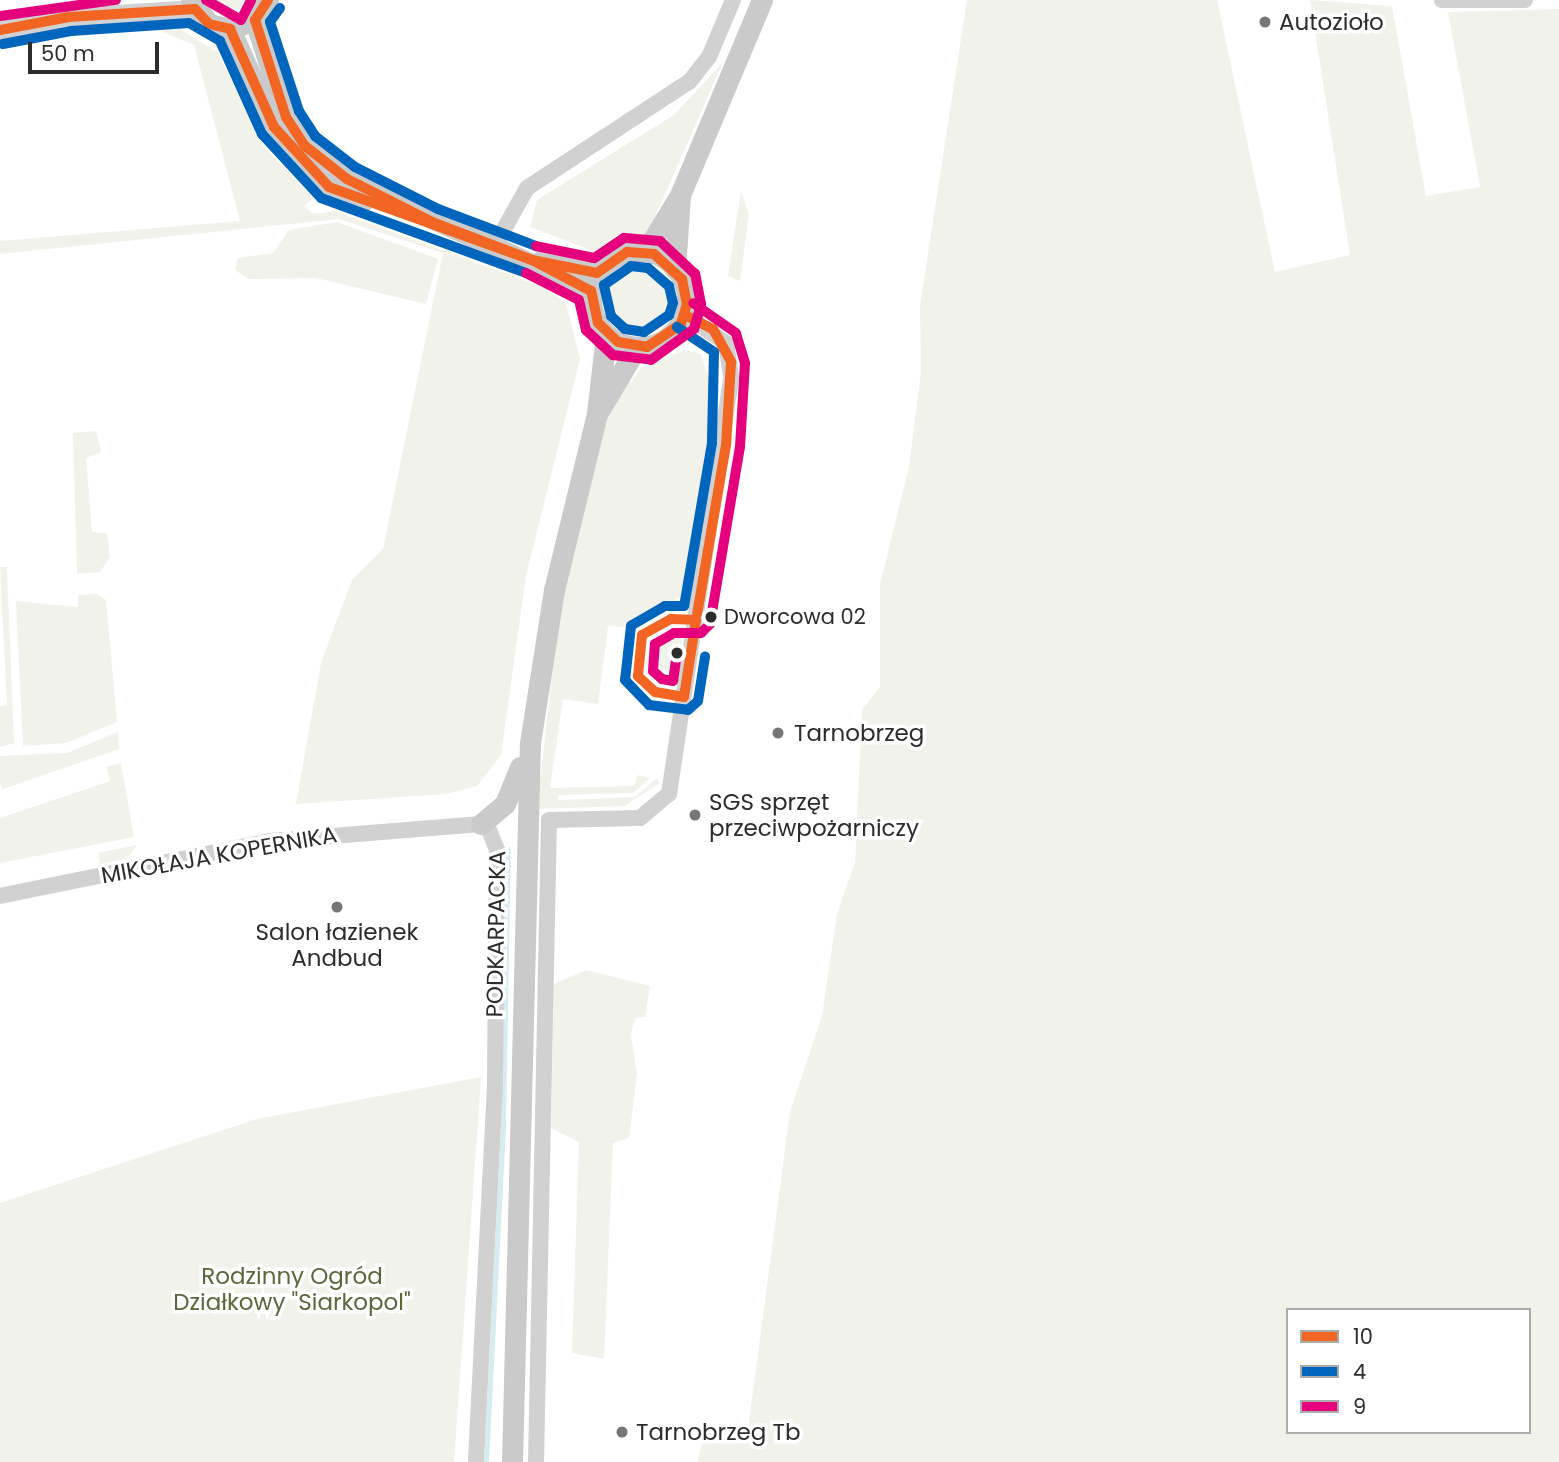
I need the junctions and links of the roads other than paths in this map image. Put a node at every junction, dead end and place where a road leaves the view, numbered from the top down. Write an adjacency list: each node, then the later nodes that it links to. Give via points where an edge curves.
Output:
1 (133, 0): 8 (street)
2 (268, 0): 9 (main road)
3 (733, 0): 14 (street, via 709,57 690,81 527,188)
4 (762, 0): 12 (main road)
5 (1442, 0): 6 (street)
6 (1525, 0)
7 (193, 4): 8 (street); 10 (main road, via 209,24)
8 (69, 17): 11 (street)
9 (255, 20): 10 (main road); 13 (main road, via 286,117 305,146 347,179)
10 (230, 29): 13 (main road, via 274,127 298,160 329,187)
11 (0, 30)
12 (680, 195): 15 (main road); 16 (main road)
13 (432, 222): 14 (main road)
14 (495, 245): 17 (main road)
15 (646, 251): 16 (main road); 17 (main road, via 627,252)
16 (675, 268): 18 (main road, via 687,291)
17 (594, 282): 19 (main road)
18 (685, 316): 20 (main road, via 669,337); 27 (street, via 726,343 731,377 669,794 640,818 549,820)
19 (606, 335): 20 (main road); 21 (main road, PODKARPACKA)
20 (637, 348): 21 (main road, PODKARPACKA)
21 (597, 413): 22 (main road, PODKARPACKA, via 554,590)
22 (530, 743): 23 (main road, via 510,797); 26 (main road, PODKARPACKA)
23 (481, 824): 24 (street, MIKOŁAJA KOPERNIKA, via 270,841); 25 (street, via 496,850 495,1086)
24 (0, 896)
25 (476, 1462)
26 (512, 1462)
27 (536, 1462)

